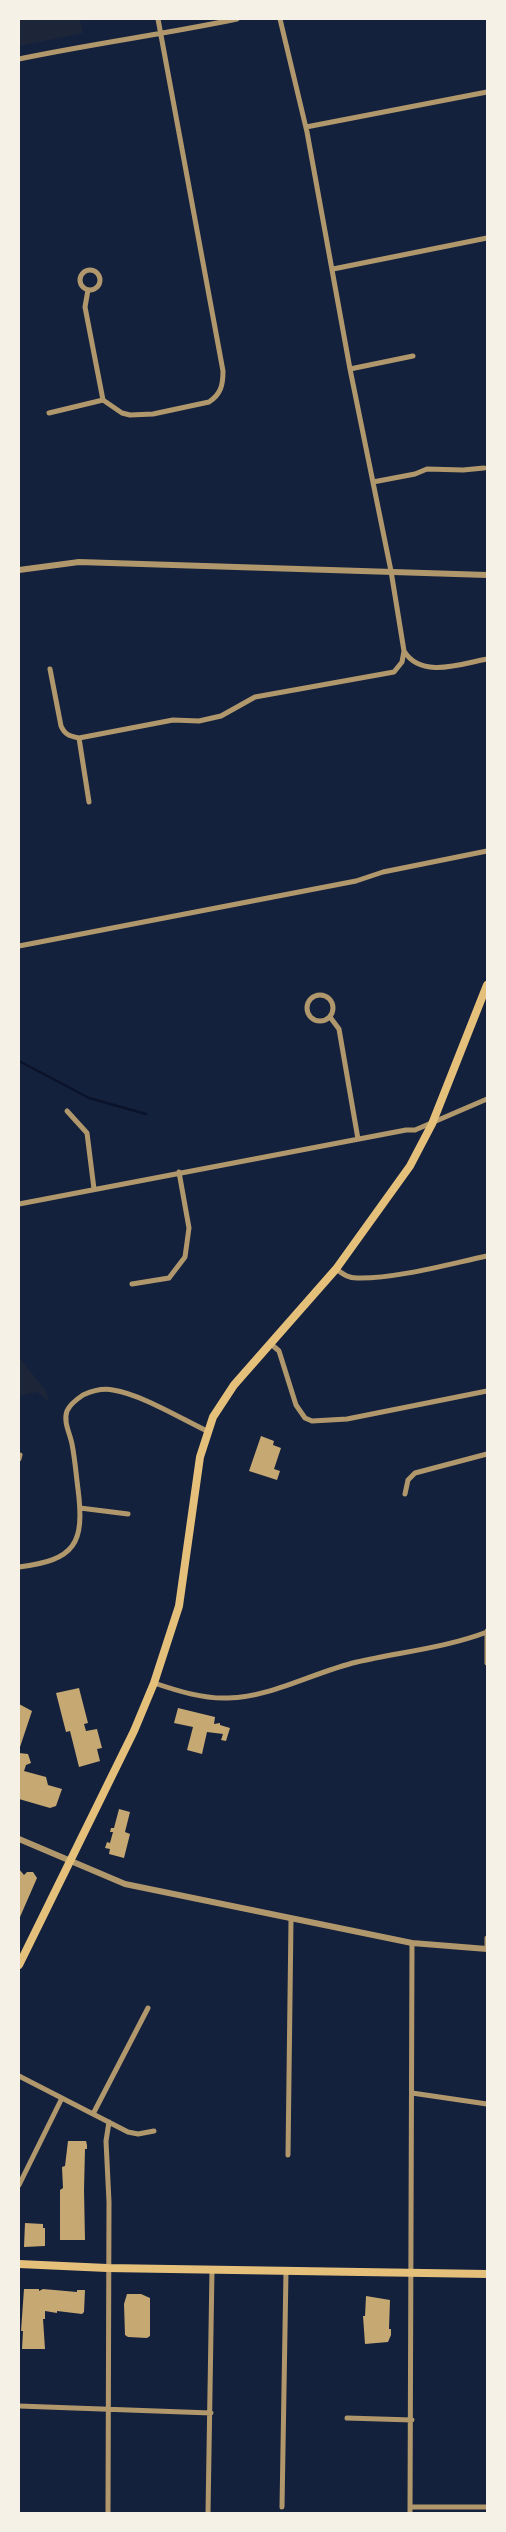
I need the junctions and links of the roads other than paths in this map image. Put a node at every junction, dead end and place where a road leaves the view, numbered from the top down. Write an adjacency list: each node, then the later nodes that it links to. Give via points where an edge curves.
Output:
1 (158, 19): 4 (street)
2 (237, 19): 4 (street)
3 (280, 19): 7 (street)
4 (161, 35): 5 (street); 13 (street, via 223,385 218,396 209,402 139,416 122,413)
5 (19, 59)
6 (487, 92): 7 (street)
7 (306, 127): 9 (street)
8 (487, 238): 9 (street)
9 (333, 269): 12 (street)
10 (88, 290): 10 (street, via 101,283 95,270 85,270 80,279); 13 (street, via 85,307)
11 (413, 356): 12 (street)
12 (350, 369): 16 (street)
13 (103, 400): 14 (street)
14 (49, 413)
15 (484, 468): 16 (street, via 427,468 414,474)
16 (373, 482): 18 (street)
17 (19, 570): 18 (street, via 79,562)
18 (391, 571): 19 (street); 20 (street)
19 (487, 575)
20 (404, 652): 21 (street, via 413,663 435,668); 23 (street, via 402,662 394,672 255,697 222,716 199,721 173,720)
21 (487, 659)
22 (50, 669): 23 (street, via 63,732)
23 (79, 738): 24 (street)
24 (90, 802)
25 (487, 851): 26 (street, via 383,872 356,881)
26 (19, 946)
27 (487, 985): 31 (main road)
28 (330, 1017): 28 (street, via 334,1009 331,1000 324,995 311,998 307,1005 311,1017 322,1021); 32 (street, via 339,1028)
29 (487, 1099): 31 (street)
30 (67, 1111): 34 (street, via 87,1133)
31 (432, 1124): 32 (street, via 415,1130); 37 (main road, via 396,1188)
32 (358, 1139): 33 (street)
33 (179, 1172): 34 (street); 38 (street, via 189,1228 186,1257 169,1278)
34 (94, 1189): 35 (street)
35 (19, 1204)
36 (487, 1256): 37 (street, via 356,1278 345,1276)
37 (336, 1269): 39 (main road)
38 (132, 1284)
39 (271, 1344): 40 (street, via 280,1351 296,1405 305,1418 312,1421 347,1419); 41 (main road, via 227,1394)
40 (487, 1392)
41 (206, 1431): 44 (street, via 111,1389 79,1398 67,1410 66,1418); 49 (main road, via 179,1606)
42 (487, 1454): 43 (street, via 415,1473 408,1480)
43 (405, 1494)
44 (80, 1508): 45 (street); 46 (street, via 79,1533 64,1554)
45 (128, 1514)
46 (19, 1567)
47 (487, 1632): 48 (street); 49 (street, via 464,1641 356,1662 249,1696 213,1698)
48 (487, 1663)
49 (154, 1683): 51 (main road, via 134,1731)
50 (19, 1840): 51 (street)
51 (69, 1862): 52 (street, via 124,1884); 56 (main road)
52 (291, 1920): 54 (street); 65 (street)
53 (487, 1938): 55 (street)
54 (412, 1943): 55 (street); 59 (street)
55 (487, 1949)
56 (19, 1965)
57 (148, 2008): 62 (street)
58 (19, 2076): 60 (street)
59 (412, 2093): 61 (street); 71 (street)
60 (62, 2098): 62 (street); 66 (street)
61 (487, 2104)
62 (93, 2114): 63 (street)
63 (109, 2122): 64 (street, via 128,2132); 68 (street, via 106,2142 109,2202)
64 (154, 2132)
65 (288, 2155)
66 (19, 2185)
67 (19, 2264): 68 (main road)
68 (107, 2268): 69 (main road); 74 (street)
69 (212, 2270): 70 (main road); 75 (street)
70 (286, 2271): 71 (main road); 78 (street)
71 (411, 2274): 72 (main road); 77 (street)
72 (487, 2274)
73 (19, 2406): 74 (street)
74 (107, 2409): 75 (street); 81 (street)
75 (211, 2413): 82 (street)
76 (347, 2418): 77 (street)
77 (412, 2420): 80 (street)
78 (282, 2507)
79 (487, 2508): 80 (street)
80 (410, 2510)
81 (108, 2512)
82 (208, 2513)

